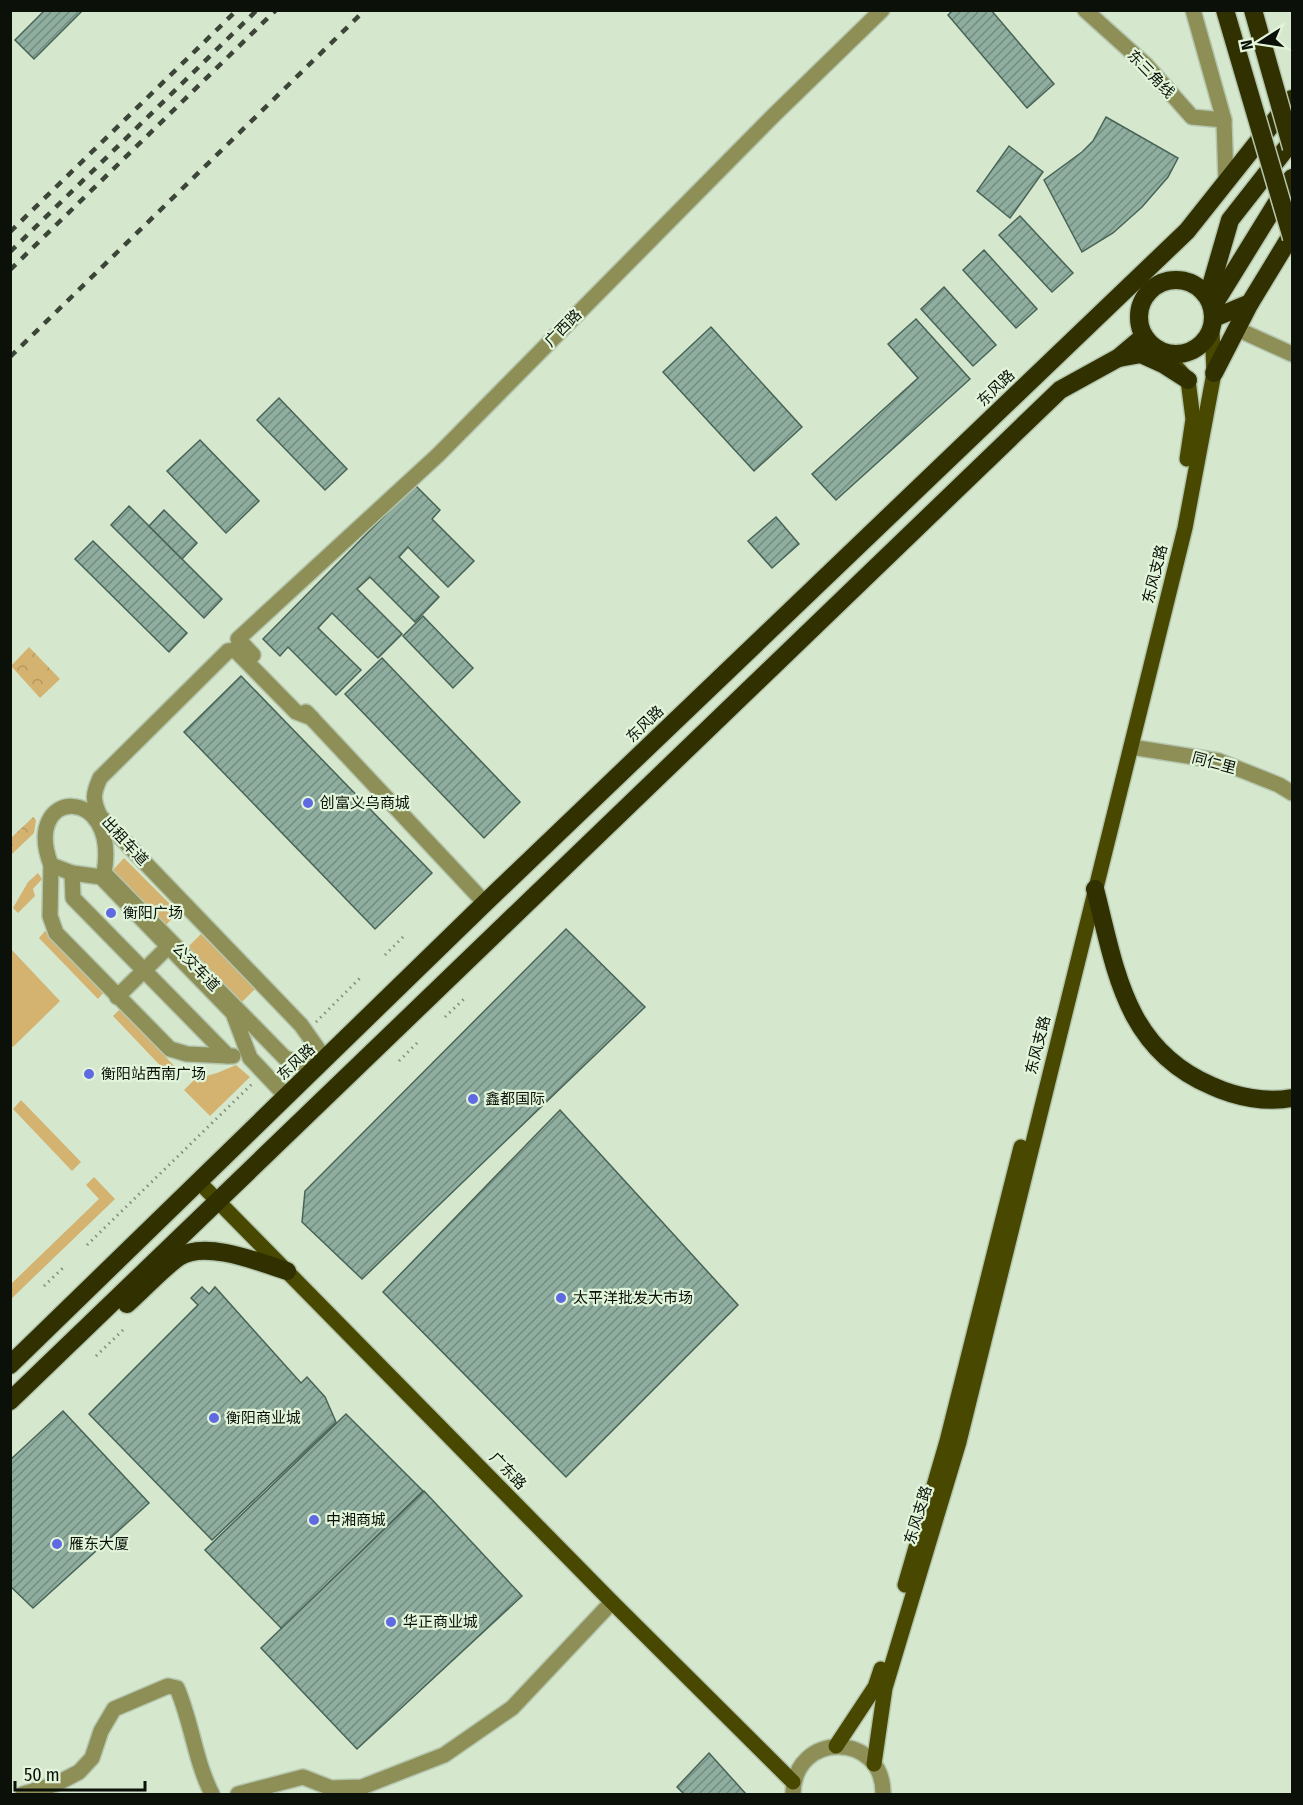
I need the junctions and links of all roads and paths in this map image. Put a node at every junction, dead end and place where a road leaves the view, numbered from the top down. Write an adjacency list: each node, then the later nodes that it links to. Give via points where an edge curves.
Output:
1 (882, 10): 25 (street, 广西路, via 438,455)
2 (1085, 10): 7 (street, 东三角线, via 1146,65 1192,117)
3 (1193, 10): 7 (street)
4 (1225, 10): 13 (highway, bridge)
5 (1253, 10): 9 (highway, bridge)
6 (1293, 99): 11 (highway, 东风路)
7 (1224, 120): 11 (street)
8 (1293, 141): 17 (highway, via 1230,220)
9 (1293, 148)
10 (1293, 178): 17 (highway)
11 (1226, 181): 12 (highway, 东风路)
12 (1187, 231): 14 (highway); 15 (highway, 东风路)
13 (1293, 236): 16 (highway)
14 (1156, 285): 15 (highway); 17 (highway, via 1177,279 1189,281 1199,287); 19 (highway, via 1140,307)
15 (1119, 295): 31 (highway, 东风路)
16 (1250, 303): 17 (highway); 18 (highway)
17 (1212, 313): 20 (highway, via 1206,340 1197,348 1175,355); 23 (main road, 东风支路)
18 (1237, 329): 21 (street); 23 (highway)
19 (1144, 336): 20 (highway); 22 (highway)
20 (1164, 352): 24 (main road)
21 (1293, 354)
22 (1118, 358): 24 (highway, via 1141,354); 50 (highway, via 1060,390)
23 (1214, 373): 26 (main road, 东风支路, via 1185,528)
24 (1188, 380): 61 (main road, 东风支路, via 1193,419 1177,528 947,1441 875,1686)
25 (235, 648): 31 (street, via 312,718); 40 (street, 出租车道, via 232,657 108,780 103,791 108,812 269,981 276,999)
26 (1131, 747): 27 (street, 同仁里, via 1219,761); 30 (main road, 东风支路)
27 (1293, 793)
28 (51, 865): 29 (street); 33 (street, 公交车道, via 44,836 50,817 68,806 85,809 98,821 105,840 104,873); 37 (street, 公交车道, via 50,916 56,933)
29 (72, 873): 33 (street, via 101,877); 35 (street, via 73,898)
30 (1095, 890): 48 (highway, via 1119,986 1156,1050 1191,1077 1231,1095 1278,1101); 62 (main road, 东风支路, via 959,1442 885,1688)
31 (485, 903): 44 (highway, 东风路)
32 (405, 934): 34 (path)
33 (170, 945): 35 (street); 43 (street, via 233,1013); 44 (street, 公交车道, via 285,1058 301,1063)
34 (385, 955)
35 (144, 971): 37 (street); 42 (street)
36 (362, 976): 40 (path)
37 (117, 997): 42 (street, 公交车道, via 170,1049)
38 (466, 997): 39 (path)
39 (445, 1017)
40 (306, 1031): 44 (street, 出租车道)
41 (420, 1040): 45 (path)
42 (228, 1056): 43 (street, 公交车道)
43 (250, 1058): 46 (street)
44 (326, 1059): 47 (highway, 东风路)
45 (399, 1061)
46 (264, 1073): 47 (street); 51 (path)
47 (286, 1096): 49 (highway, 东风路)
48 (1293, 1098)
49 (199, 1182): 50 (main road, 广东路); 57 (highway, 东风路)
50 (217, 1200): 53 (main road, 广东路); 58 (highway)
51 (87, 1245)
52 (64, 1267): 54 (path)
53 (287, 1271): 58 (highway, via 238,1256 195,1250 179,1257 107,1322); 60 (main road, 广东路)
54 (44, 1286)
55 (123, 1330): 56 (path)
56 (96, 1356)
57 (11, 1364)
58 (26, 1386): 59 (highway)
59 (10, 1401)
60 (612, 1602): 63 (main road, 广东路); 66 (street, via 512,1708 444,1755 362,1787 331,1788 303,1777)
61 (836, 1746): 62 (street, via 864,1754); 63 (street, via 809,1756 799,1768)
62 (874, 1764): 67 (street)
63 (793, 1788)
64 (22, 1794): 65 (street, via 79,1772 92,1758 114,1709 168,1686 177,1688 184,1703)
65 (212, 1794)
66 (238, 1794)
67 (883, 1794)

